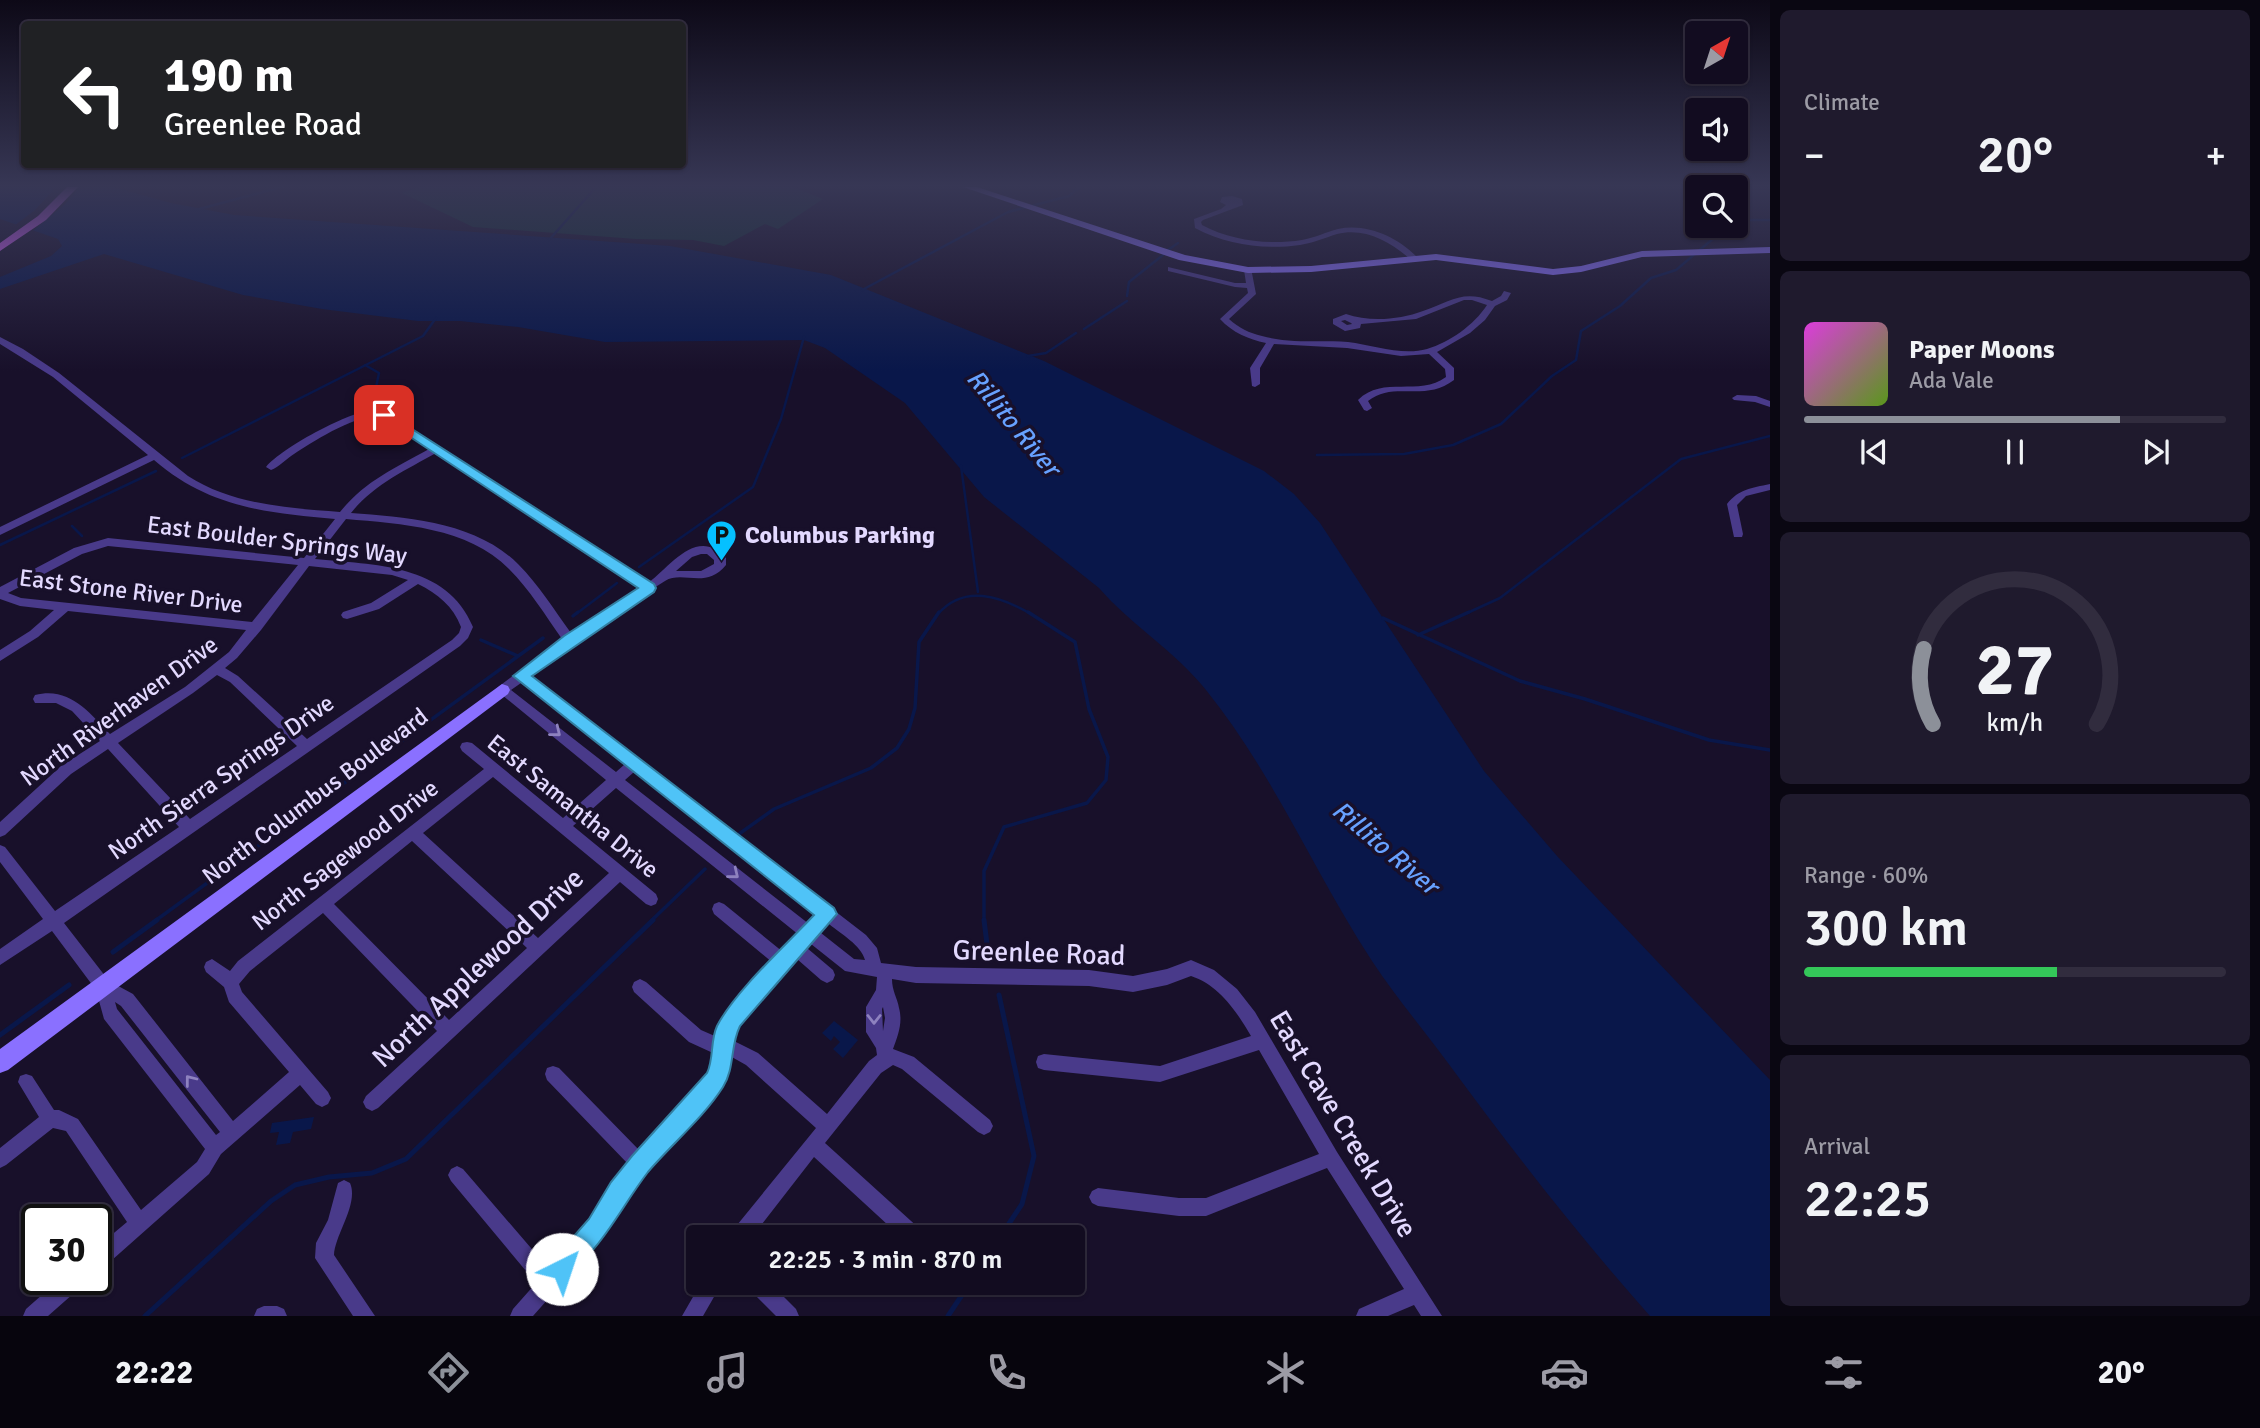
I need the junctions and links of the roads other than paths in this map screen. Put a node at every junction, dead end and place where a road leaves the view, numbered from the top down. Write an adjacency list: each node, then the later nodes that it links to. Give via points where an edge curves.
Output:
1 (1154, 248): 6 (street)
2 (1402, 248): 4 (street)
3 (1770, 250): 4 (street, via 1642,254 1581,270 1553,272)
4 (1413, 257): 6 (street, via 1311,269)
5 (1171, 269): 7 (street)
6 (1248, 270): 7 (street)
7 (1251, 286): 12 (street, via 1247,302 1224,319 1241,332)
8 (1507, 293): 9 (street)
9 (1492, 304): 10 (street, via 1470,296 1424,314); 13 (street, via 1453,340)
10 (1357, 322)
11 (0, 340): 19 (street, via 53,373)
12 (1272, 341): 13 (street); 14 (street, via 1255,368)
13 (1431, 351): 17 (street, via 1448,368 1451,378 1443,387 1377,390 1363,400)
14 (1255, 384)
15 (1737, 398): 16 (street)
16 (1770, 404)
17 (1367, 408)
18 (436, 449): 20 (street, via 388,417 374,413 357,417 292,451); 22 (street, North Riverhaven Drive, via 372,485); 29 (street)
19 (155, 456): 22 (street, via 186,480 226,499 272,510); 23 (street)
20 (271, 467)
21 (1770, 487): 24 (street, via 1742,494 1732,504)
22 (341, 517): 26 (street, North Riverhaven Drive); 35 (street, via 423,525 485,545 519,573)
23 (0, 531)
24 (1738, 534)
25 (98, 543): 26 (street, East Boulder Springs Way); 30 (street)
26 (307, 562): 28 (street, East Boulder Springs Way, via 383,569); 33 (street, North Riverhaven Drive)
27 (664, 577): 29 (street, North Columbus Boulevard)
28 (418, 579): 32 (street, via 375,606); 34 (street, East Boulder Springs Way, via 448,598 464,619)
29 (649, 588): 35 (street, North Columbus Boulevard)
30 (0, 593): 31 (street, East Stone River Drive, via 20,602)
31 (65, 607): 33 (street, East Stone River Drive); 36 (street)
32 (347, 615)
33 (257, 627): 37 (street, North Riverhaven Drive)
34 (466, 631): 42 (street, North Sierra Springs Drive, via 456,643)
35 (569, 640): 38 (street, North Columbus Boulevard)
36 (0, 656)
37 (217, 669): 41 (street, North Riverhaven Drive); 42 (street, via 234,679)
38 (521, 676): 39 (street, North Columbus Boulevard); 44 (street)
39 (502, 690): 46 (street, Greenlee Road, one-way to 46); 68 (street, North Columbus Boulevard)
40 (39, 699): 41 (street, via 72,703)
41 (108, 741): 48 (street); 49 (street, North Riverhaven Drive, via 53,780)
42 (306, 746): 48 (street, North Sierra Springs Drive)
43 (467, 747): 45 (street, East Samantha Drive)
44 (634, 764): 46 (street); 56 (street)
45 (493, 769): 47 (street, East Samantha Drive); 50 (street, North Sagewood Drive)
46 (616, 780): 47 (street); 58 (street, Greenlee Road, one-way to 58)
47 (562, 826): 52 (street, East Samantha Drive)
48 (189, 828): 57 (street, North Sierra Springs Drive)
49 (0, 831)
50 (413, 833): 54 (street, North Sagewood Drive); 59 (street)
51 (0, 851): 57 (street)
52 (619, 873): 53 (street, East Samantha Drive); 59 (street, North Applewood Drive)
53 (651, 899)
54 (323, 903): 67 (street, North Sagewood Drive, via 244,966); 71 (street)
55 (719, 909): 62 (street)
56 (828, 914): 58 (street); 64 (street, via 867,946)
57 (54, 921): 61 (street, North Sierra Springs Drive); 68 (street)
58 (810, 935): 60 (street); 64 (street, Greenlee Road, via 851,966)
59 (538, 948): 71 (street, North Applewood Drive)
60 (797, 949): 62 (street); 66 (street)
61 (0, 958)
62 (784, 962): 73 (street, via 733,1019)
63 (212, 967): 67 (street)
64 (879, 970): 65 (street, Greenlee Road, via 916,975 1089,978 1133,984 1183,969); 70 (street)
65 (1199, 970): 72 (street, East Cave Creek Drive, via 1233,996)
66 (827, 975)
67 (231, 982): 77 (street, via 235,996)
68 (103, 986): 75 (street, North Columbus Boulevard); 85 (street, one-way to 68, via 127,1000); 87 (street, via 110,1013)
69 (640, 987): 73 (street, via 703,1042)
70 (884, 992): 74 (street, via 874,1007 874,1032)
71 (448, 1031): 81 (street, North Applewood Drive)
72 (1261, 1041): 76 (street, via 1160,1074); 88 (street, East Cave Creek Drive)
73 (723, 1046): 84 (street, via 743,1052); 90 (street, via 721,1069 714,1081)
74 (885, 1052): 83 (street, via 908,1063); 84 (street)
75 (0, 1062)
76 (1044, 1062)
77 (301, 1073): 80 (street); 85 (street)
78 (553, 1074): 90 (street)
79 (26, 1082): 82 (street)
80 (323, 1098)
81 (372, 1102)
82 (50, 1119): 89 (street); 94 (street, via 72,1125)
83 (984, 1126)
84 (828, 1127): 86 (street)
85 (232, 1134): 87 (street)
86 (814, 1145): 95 (street); 96 (street)
87 (215, 1148): 94 (street, via 203,1168)
88 (1331, 1158): 93 (street, via 1206,1207); 99 (street, East Cave Creek Drive)
89 (0, 1159)
90 (640, 1164): 98 (street, via 597,1227)
91 (457, 1175): 98 (street)
92 (344, 1189): 106 (street, via 324,1258)
93 (1098, 1197)
94 (139, 1223): 97 (street)
95 (750, 1225)
96 (901, 1225)
97 (112, 1247)
98 (549, 1283): 107 (street)
99 (1416, 1294): 110 (street); 111 (street, East Cave Creek Drive)
100 (57, 1295): 103 (street)
101 (705, 1295): 108 (street)
102 (769, 1295): 109 (street)
103 (33, 1316)
104 (264, 1316): 105 (street)
105 (277, 1316)
106 (365, 1316)
107 (520, 1316)
108 (692, 1316)
109 (789, 1316)
110 (1366, 1316)
111 (1432, 1316)

